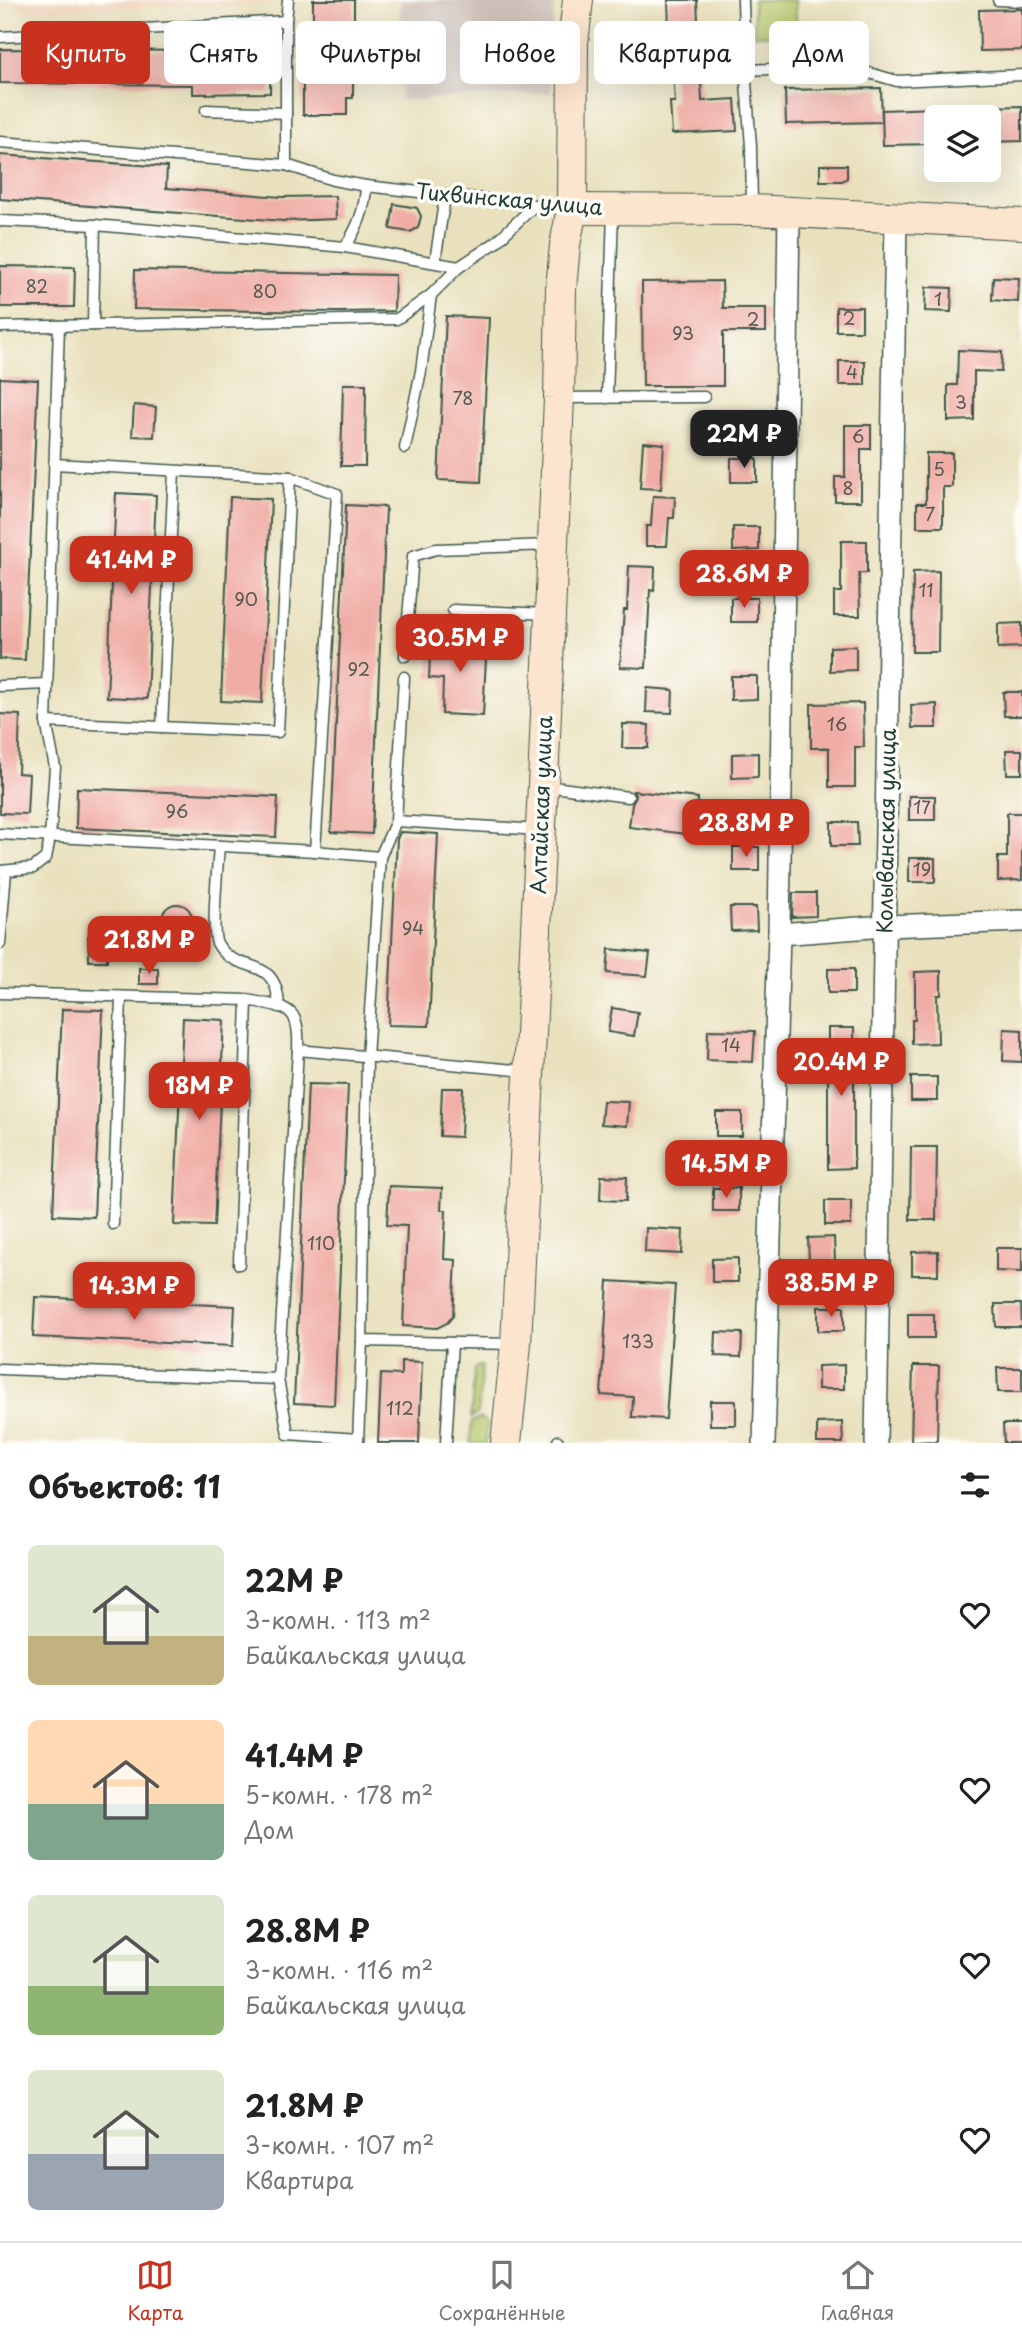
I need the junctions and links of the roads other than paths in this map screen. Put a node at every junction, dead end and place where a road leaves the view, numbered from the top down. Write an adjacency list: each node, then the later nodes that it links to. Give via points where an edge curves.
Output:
1 (288, 0): 6 (lane)
2 (578, 0): 19 (main road, Алтайская улица, via 573,43)
3 (743, 0): 7 (lane)
4 (998, 0): 5 (lane)
5 (1022, 1)
6 (286, 21): 8 (lane); 13 (lane)
7 (744, 21)
8 (0, 37)
9 (755, 70): 10 (lane, via 845,66 897,81)
10 (1022, 75)
11 (746, 84): 21 (lane)
12 (206, 110): 13 (lane)
13 (286, 113): 15 (lane)
14 (0, 142): 15 (lane, Тихвинская улица)
15 (286, 165): 16 (lane, Тихвинская улица)
16 (366, 186): 17 (lane, Тихвинская улица); 27 (lane, via 365,208)
17 (445, 196): 18 (lane, Тихвинская улица); 28 (lane)
18 (534, 206): 19 (lane, Тихвинская улица); 29 (lane, via 495,243)
19 (572, 209): 20 (main road, Тихвинская улица); 35 (main road, Алтайская улица, via 561,289)
20 (613, 209): 21 (main road, Тихвинская улица); 36 (lane)
21 (752, 210): 22 (main road, Тихвинская улица)
22 (789, 212): 23 (main road, Тихвинская улица); 62 (street)
23 (895, 218): 25 (main road, Тихвинская улица); 61 (street, Колыванская улица)
24 (0, 221): 26 (lane)
25 (1022, 224)
26 (95, 225): 27 (lane); 32 (lane)
27 (345, 247): 28 (lane)
28 (435, 262): 29 (lane)
29 (459, 267): 30 (lane)
30 (431, 295): 32 (lane, via 397,319); 37 (lane)
31 (59, 326): 32 (lane); 33 (lane); 38 (lane)
32 (93, 326)
33 (0, 327)
34 (704, 397): 36 (lane)
35 (559, 398): 36 (lane); 41 (main road, Алтайская улица)
36 (607, 398)
37 (405, 448)
38 (54, 464): 39 (lane); 46 (lane)
39 (174, 471): 40 (lane); 49 (lane)
40 (290, 477): 49 (lane, via 278,732); 57 (lane, via 337,494)
41 (552, 545): 43 (main road, Алтайская улица); 44 (lane, via 436,549 413,556)
42 (453, 610): 43 (lane)
43 (549, 614): 50 (main road, Алтайская улица)
44 (405, 656)
45 (404, 677): 52 (lane)
46 (47, 684): 47 (lane); 48 (lane)
47 (0, 686)
48 (46, 722): 49 (lane); 55 (lane, via 55,767)
49 (162, 727)
50 (543, 785): 51 (lane); 53 (main road, Алтайская улица)
51 (628, 797)
52 (396, 821): 53 (lane); 58 (lane)
53 (541, 830): 70 (main road, Алтайская улица)
54 (0, 834): 55 (lane)
55 (50, 838): 56 (lane); 59 (lane, via 46,858 33,868)
56 (219, 846): 57 (lane); 67 (lane, via 215,940 225,955 274,978)
57 (315, 851): 58 (lane)
58 (380, 857): 69 (lane)
59 (3, 871): 63 (lane)
60 (1022, 921): 61 (street)
61 (885, 926): 62 (street); 82 (street, Колыванская улица)
62 (779, 934): 81 (street)
63 (0, 944)
64 (0, 993): 65 (lane)
65 (121, 998): 66 (lane); 71 (lane)
66 (247, 1000): 67 (lane); 72 (lane)
67 (279, 1007): 68 (lane, via 295,1017)
68 (298, 1050): 69 (lane); 77 (lane)
69 (367, 1058): 70 (lane); 73 (lane)
70 (528, 1071): 75 (main road, Алтайская улица)
71 (113, 1224)
72 (239, 1264)
73 (362, 1341): 74 (lane); 78 (lane)
74 (452, 1343): 75 (lane); 79 (lane)
75 (516, 1344): 80 (main road, Алтайская улица)
76 (0, 1369): 77 (lane)
77 (278, 1379): 78 (lane, via 288,1434)
78 (358, 1441)
79 (446, 1443)
80 (506, 1443)
81 (764, 1443)
82 (876, 1443)

